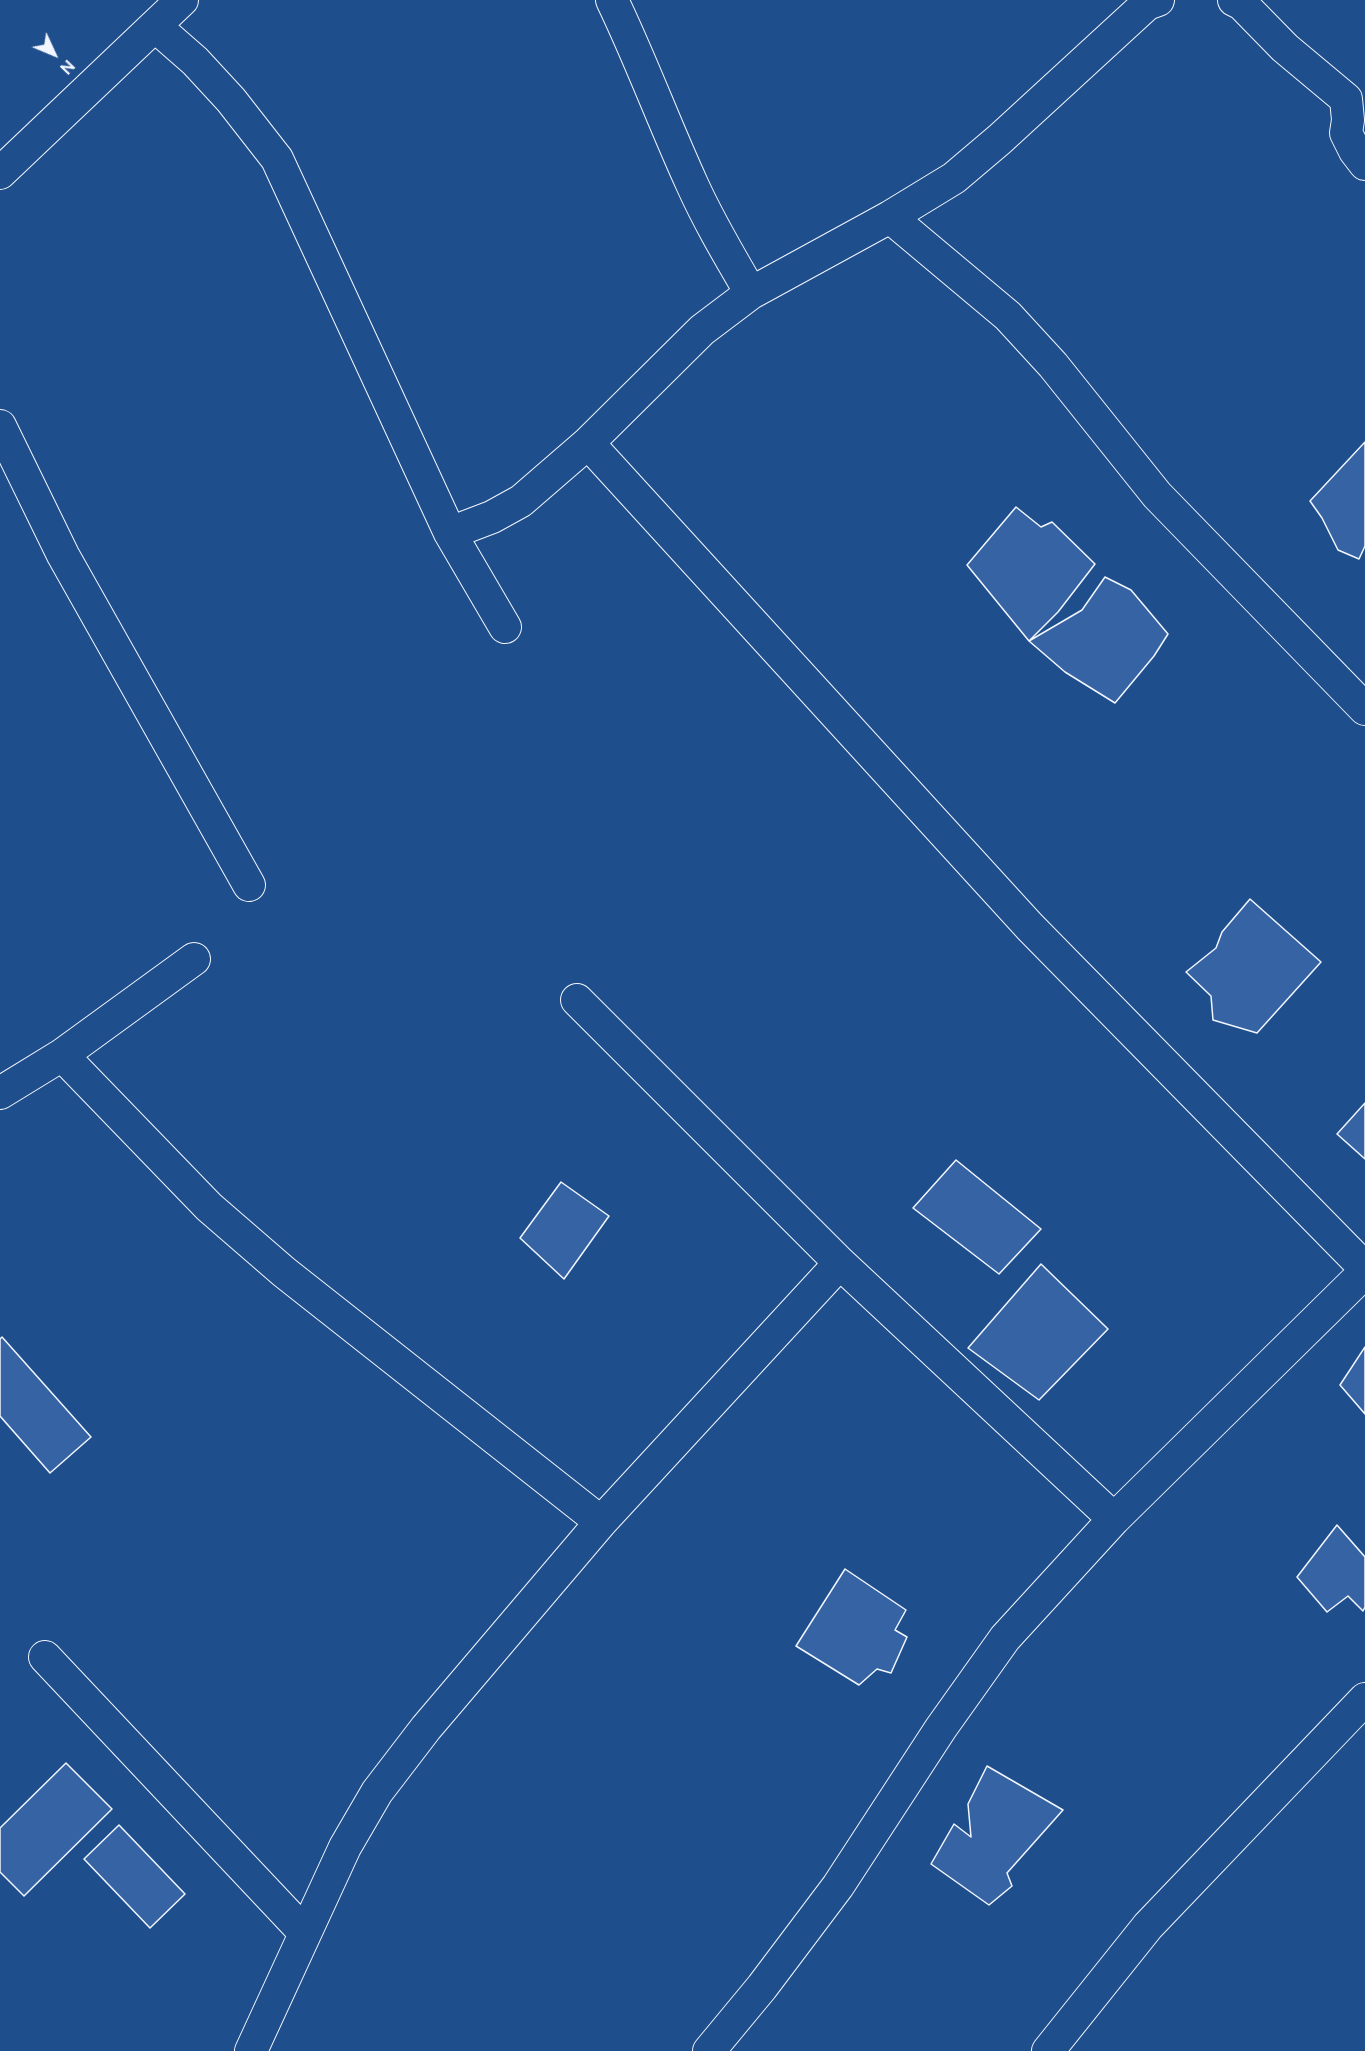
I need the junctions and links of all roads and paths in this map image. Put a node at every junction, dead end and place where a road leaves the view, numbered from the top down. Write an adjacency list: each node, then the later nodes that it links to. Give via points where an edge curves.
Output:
1 (182, 0): 6 (street)
2 (612, 0): 11 (street, via 692,184)
3 (1158, 0): 5 (street)
4 (1234, 0): 7 (street, via 1285,48)
5 (1124, 10): 10 (street, via 1000,139 954,177)
6 (155, 26): 9 (street); 14 (street, via 231,100 277,159)
7 (1356, 90): 8 (street, via 1346,133)
8 (1365, 164)
9 (0, 173)
10 (890, 218): 11 (street); 16 (street, via 1008,316 1053,365 1157,495)
11 (751, 293): 13 (street, via 702,330)
12 (0, 426): 17 (street, via 63,555)
13 (588, 444): 14 (street, via 521,501); 23 (street, via 1030,927)
14 (450, 533): 15 (street)
15 (505, 627)
16 (1365, 709)
17 (249, 885)
18 (194, 959): 20 (street)
19 (577, 1000): 22 (street)
20 (62, 1055): 21 (street); 25 (street, via 209,1207 285,1272)
21 (0, 1093)
22 (840, 1263): 24 (street); 25 (street)
23 (1365, 1270): 24 (street)
24 (1114, 1519): 30 (street, via 1005,1638 838,1886)
25 (601, 1522): 28 (street, via 426,1728 377,1792 345,1847)
26 (45, 1657): 28 (street)
27 (1365, 1699): 31 (street, via 1148,1926)
28 (305, 1933): 29 (street)
29 (251, 2051)
30 (709, 2051)
31 (1048, 2051)

